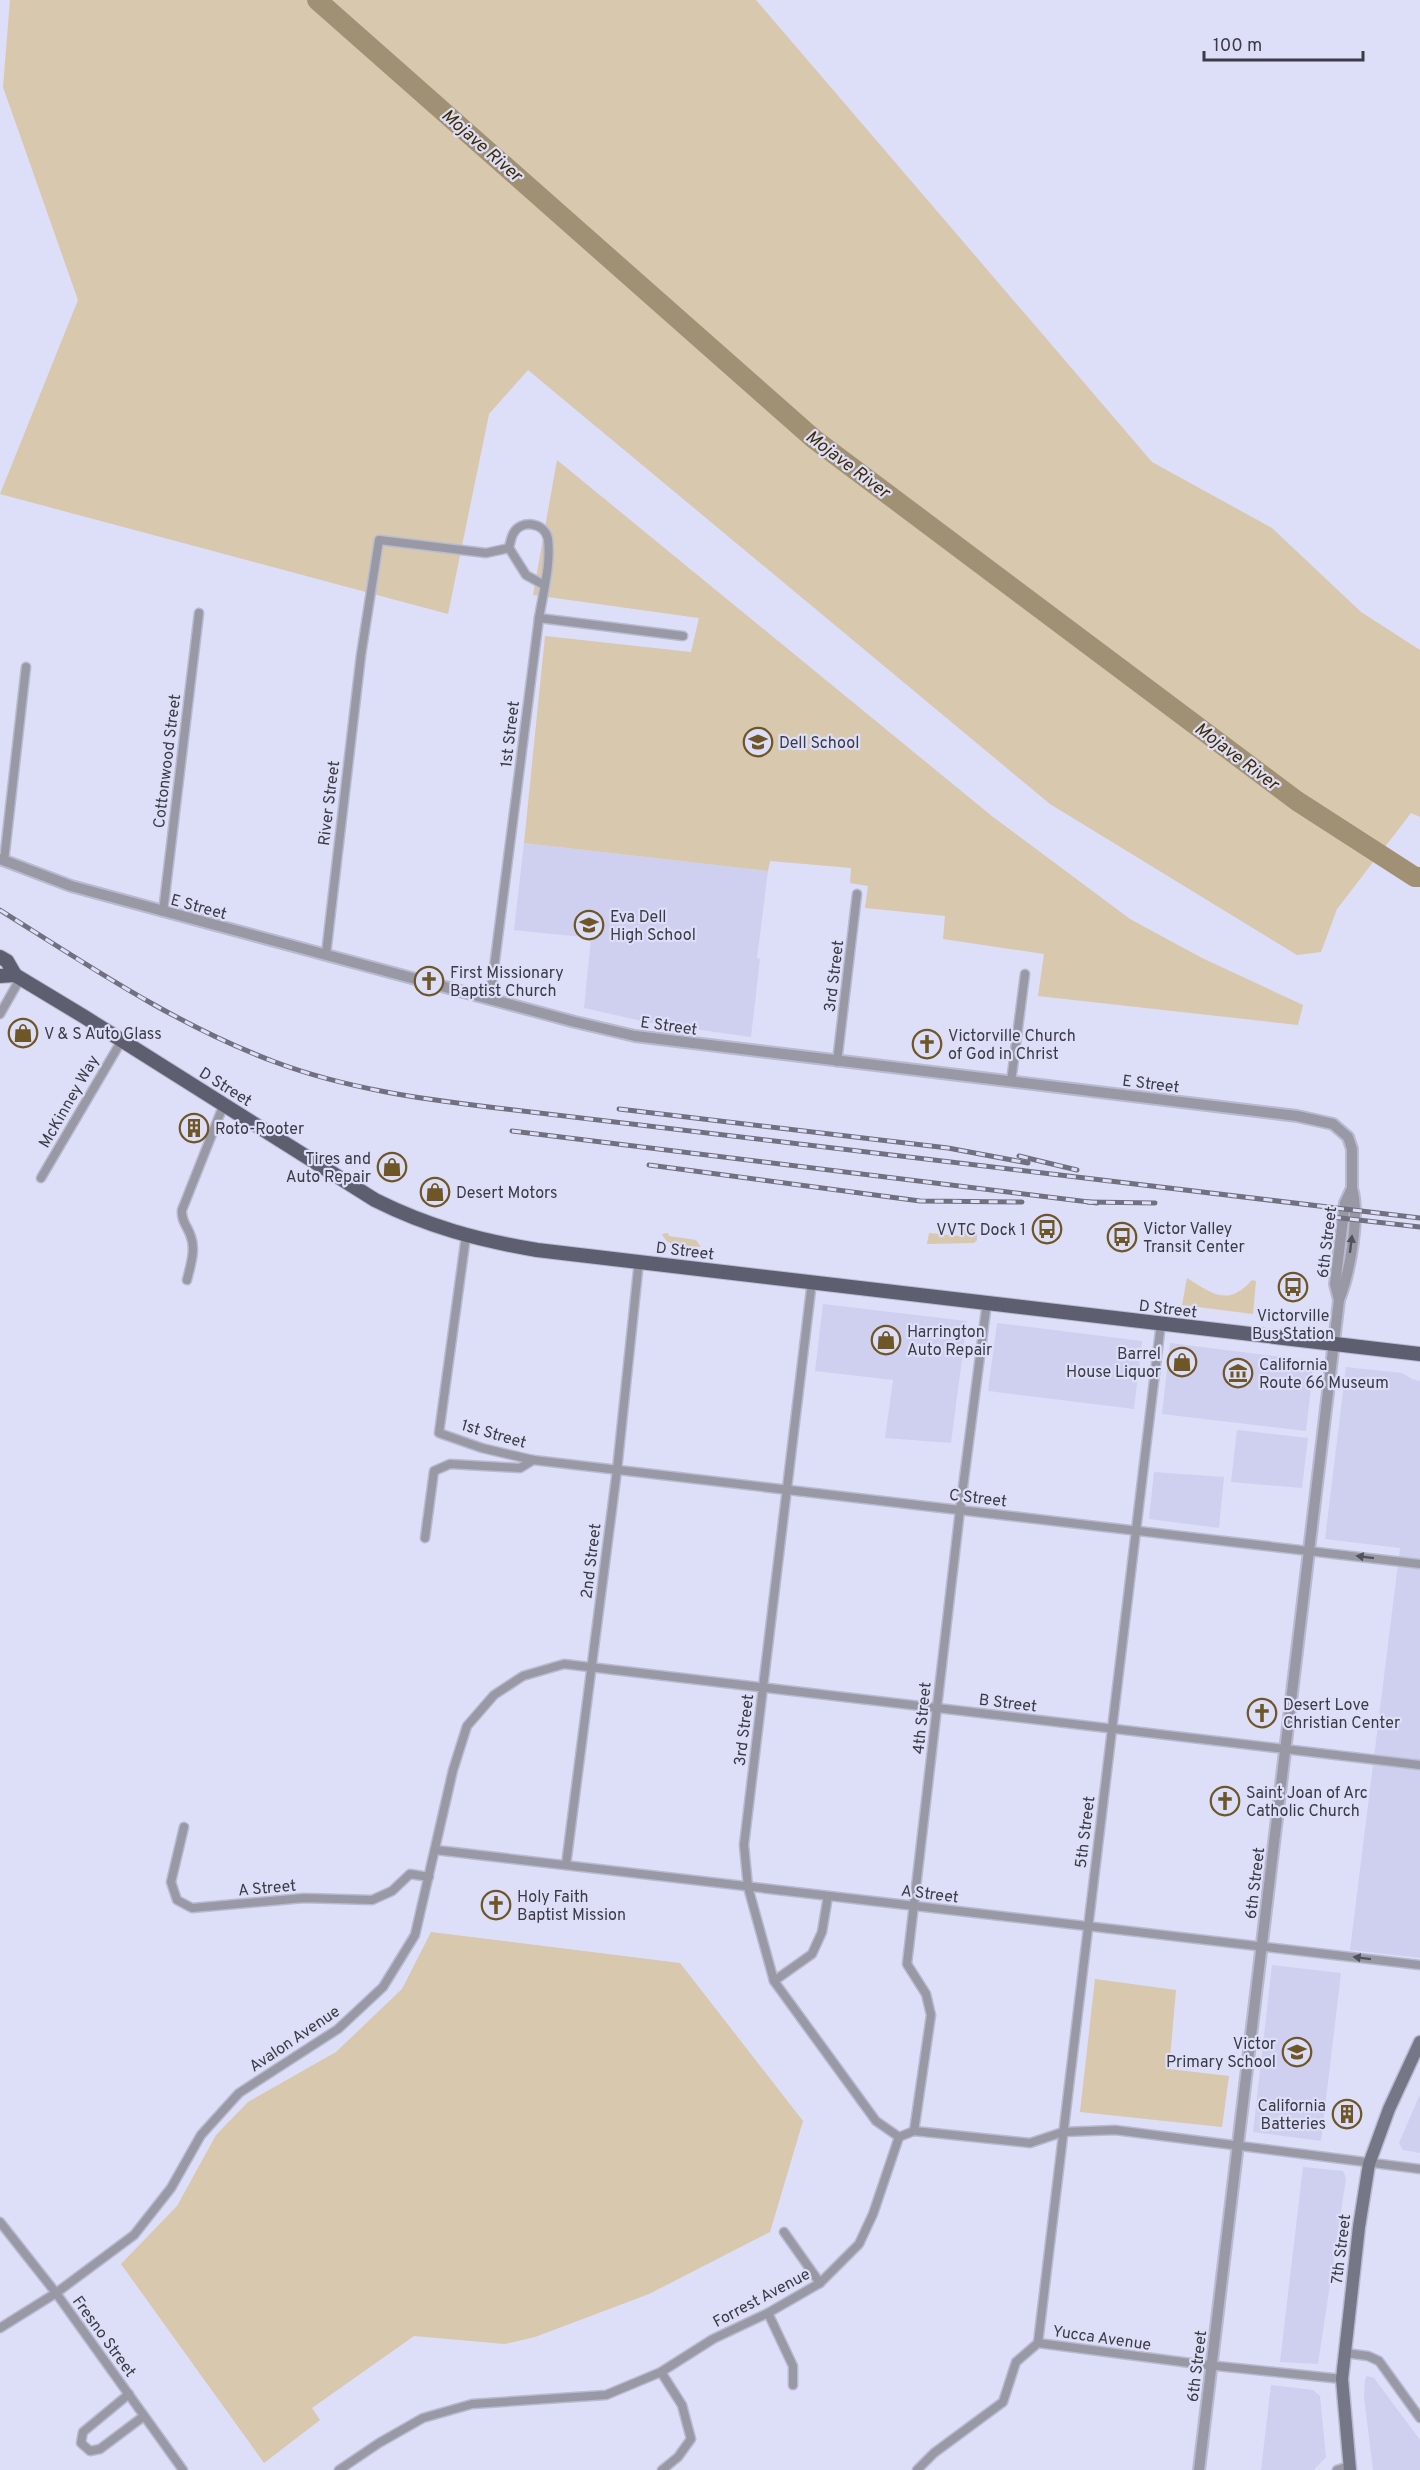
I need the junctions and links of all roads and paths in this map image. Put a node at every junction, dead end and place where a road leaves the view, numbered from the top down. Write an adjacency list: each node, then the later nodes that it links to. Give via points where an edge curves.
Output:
1 (509, 548): 2 (street, via 526,576); 2 (street, 1st Street, via 518,528 531,523 540,526 548,536); 10 (street, River Street, via 486,554 380,540 361,655)
2 (544, 585): 4 (street, 1st Street)
3 (199, 613): 9 (street, Cottonwood Street)
4 (539, 618): 5 (street); 15 (street, 1st Street)
5 (683, 636)
6 (26, 667): 7 (street)
7 (2, 860): 9 (street, E Street, via 50,880)
8 (857, 894): 18 (street, 3rd Street)
9 (163, 912): 10 (street, E Street)
10 (326, 954): 15 (street, E Street)
11 (0, 957): 14 (main road, D Street)
12 (1025, 974): 19 (street)
13 (0, 976): 14 (main road)
14 (18, 977): 16 (street); 17 (main road, D Street)
15 (490, 999): 18 (street, E Street, via 635,1035)
16 (0, 1014)
17 (122, 1040): 20 (main road, D Street); 22 (street, McKinney Way)
18 (837, 1062): 19 (street, E Street)
19 (1011, 1082): 21 (street, E Street, via 1315,1118 1333,1124)
20 (224, 1104): 23 (main road, D Street, via 375,1200 422,1222); 25 (street, via 182,1210 192,1239)
21 (1348, 1137): 29 (street, 6th Street, via 1354,1155 1352,1188 1356,1204)
22 (41, 1178)
23 (466, 1236): 24 (main road, D Street, via 537,1250); 31 (street, 1st Street, via 439,1433)
24 (639, 1261): 26 (main road, D Street); 32 (street, 2nd Street)
25 (188, 1280)
26 (812, 1281): 27 (main road, D Street); 33 (street, 3rd Street)
27 (987, 1302): 28 (main road, D Street); 34 (street, 4th Street)
28 (1161, 1323): 29 (main road, D Street); 35 (street, 5th Street)
29 (1335, 1344): 30 (main road, D Street); 37 (street, 6th Street)
30 (1420, 1354)
31 (533, 1460): 32 (street, C Street); 36 (street, 1st Street, via 520,1468 450,1464 434,1471)
32 (616, 1470): 33 (street, C Street); 39 (street, 2nd Street)
33 (787, 1490): 34 (street, C Street); 40 (street, 3rd Street)
34 (960, 1510): 35 (street, C Street); 41 (street, 4th Street)
35 (1136, 1530): 37 (street, C Street); 42 (street, 5th Street)
36 (424, 1538)
37 (1310, 1551): 38 (street, C Street, one-way to 37); 43 (street, 6th Street)
38 (1420, 1564)
39 (592, 1668): 40 (street, B Street); 46 (street, Avalon Avenue, via 564,1664 522,1676 494,1695 467,1726); 47 (street, 2nd Street)
40 (763, 1688): 41 (street, B Street); 49 (street, 3rd Street, via 744,1845)
41 (937, 1708): 42 (street, B Street); 51 (street, 4th Street)
42 (1112, 1729): 43 (street, B Street); 52 (street, 5th Street)
43 (1286, 1749): 44 (street, B Street); 53 (street, 6th Street)
44 (1420, 1765)
45 (184, 1827): 48 (street, A Street, via 171,1882 177,1900 192,1908 304,1898 372,1900 392,1891 410,1874)
46 (436, 1850): 47 (street, A Street); 48 (street, Avalon Avenue)
47 (566, 1865): 49 (street, A Street)
48 (429, 1877): 66 (street, Avalon Avenue, via 415,1935 383,1988 338,2029 240,2093 201,2135 171,2188 134,2235)
49 (748, 1887): 50 (street, A Street); 55 (street, 3rd Street)
50 (828, 1896): 51 (street, A Street); 55 (street, via 822,1932 812,1954)
51 (915, 1906): 52 (street, A Street); 57 (street, 4th Street, via 907,1964 927,1994 932,2015)
52 (1088, 1926): 53 (street, A Street); 58 (street, 5th Street)
53 (1261, 1947): 54 (street, A Street, one-way to 53); 60 (street, 6th Street)
54 (1420, 1965)
55 (774, 1981): 59 (street, 3rd Street, via 876,2121)
56 (1420, 2042): 61 (main road, 7th Street, via 1389,2109)
57 (914, 2130): 58 (street, via 1030,2143); 59 (street)
58 (1063, 2132): 60 (street, via 1115,2130); 69 (street, 5th Street)
59 (899, 2137): 65 (street, Forrest Avenue, via 859,2244)
60 (1237, 2145): 61 (street); 71 (street, 6th Street)
61 (1370, 2164): 62 (street); 70 (main road, 7th Street)
62 (1420, 2169)
63 (0, 2222): 66 (street, Fresno Street)
64 (784, 2232): 65 (street)
65 (820, 2283): 67 (street, Forrest Avenue)
66 (56, 2293): 68 (street, Avalon Avenue); 75 (street, Fresno Street)
67 (768, 2313): 72 (street, Forrest Avenue, via 713,2339); 74 (street, via 793,2366)
68 (0, 2328)
69 (1038, 2343): 71 (street, Yucca Avenue); 82 (street, Yucca Avenue, via 1016,2362 1003,2402)
70 (1345, 2353): 73 (main road, 7th Street); 77 (street, via 1379,2361)
71 (1211, 2366): 73 (street, Yucca Avenue); 83 (street, 6th Street)
72 (661, 2372): 78 (street, Forrest Avenue, via 606,2395 472,2404 423,2418); 81 (street, via 682,2405 691,2439)
73 (1342, 2379): 79 (main road, 7th Street)
74 (793, 2385)
75 (129, 2394): 76 (street, Fresno Street); 76 (street, via 83,2432 81,2443 90,2451 100,2449)
76 (144, 2416): 80 (street, Fresno Street)
77 (1420, 2418)
78 (342, 2469)
79 (1345, 2469)
80 (183, 2470)
81 (662, 2470)
82 (917, 2470)
83 (1199, 2470)

